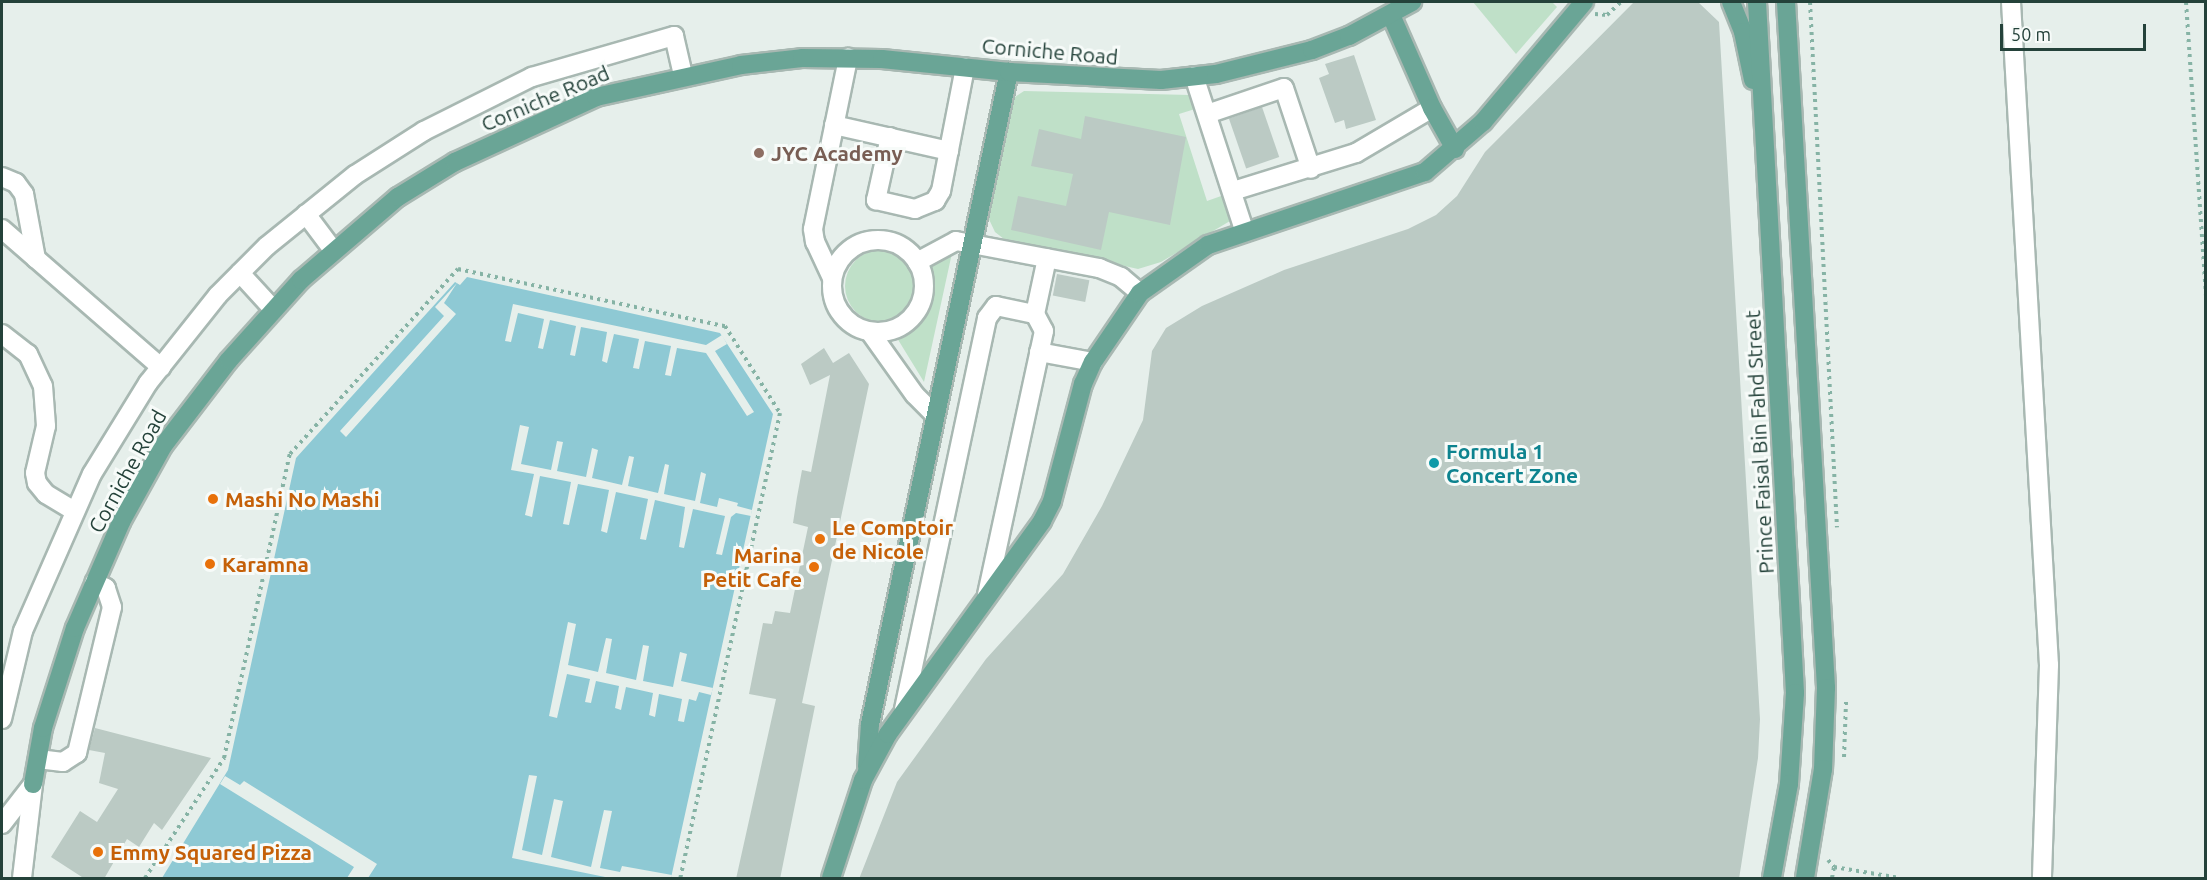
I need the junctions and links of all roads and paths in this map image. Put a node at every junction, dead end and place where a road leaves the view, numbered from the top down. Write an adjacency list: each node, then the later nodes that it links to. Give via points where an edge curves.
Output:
1 (1412, 2): 9 (main road, Corniche Road)
2 (1621, 2): 8 (path, via 1607,15)
3 (1731, 2): 19 (main road, via 1743,32)
4 (1757, 2): 19 (main road, Prince Faisal Bin Fahd Street)
5 (1786, 2): 62 (main road, via 1826,688 1823,769)
6 (2011, 2): 64 (street, via 2049,665)
7 (2186, 2): 36 (path)
8 (1589, 6): 20 (main road)
9 (1391, 15): 14 (main road, Corniche Road, via 1312,50 1268,63); 15 (main road)
10 (848, 58): 11 (main road, Corniche Road); 13 (main road, Corniche Road, via 802,58); 17 (street)
11 (965, 67): 12 (main road, Corniche Road); 21 (street)
12 (1009, 72): 14 (main road, Corniche Road, via 1134,80); 28 (main road)
13 (682, 75): 25 (street, via 674,36 531,77 424,131); 29 (main road, Corniche Road, via 596,97 466,157 398,197)
14 (1194, 76): 16 (street)
15 (1432, 108): 20 (main road); 22 (street, via 1375,145)
16 (1207, 114): 22 (street, via 1284,88); 24 (street)
17 (834, 125): 18 (street); 34 (street, via 813,228 814,242)
18 (890, 136): 21 (street); 21 (street, via 876,200 915,209 935,201 941,191)
19 (1765, 139): 61 (main road, Prince Faisal Bin Fahd Street, via 1795,693 1789,784)
20 (1455, 149): 27 (main road, via 1413,178)
21 (948, 151)
22 (1311, 169): 24 (street)
23 (2, 177): 31 (street, via 16,183 24,194)
24 (1233, 191): 27 (street)
25 (306, 214): 29 (street); 33 (street)
26 (2, 229): 31 (street)
27 (1244, 230): 35 (main road, via 1208,245)
28 (971, 244): 30 (street); 32 (street, via 956,241); 42 (main road)
29 (333, 250): 37 (main road, Corniche Road)
30 (1047, 258): 35 (street, via 1099,268 1121,277); 38 (street)
31 (36, 259): 45 (street)
32 (917, 262): 34 (street, via 893,243 861,243 848,251); 39 (street, via 923,277 919,308 898,328)
33 (240, 273): 37 (street); 45 (street)
34 (832, 278): 39 (street, via 836,307 856,327)
35 (1140, 293): 44 (main road)
36 (2205, 297)
37 (273, 309): 48 (main road, Corniche Road, via 163,446)
38 (1035, 314): 41 (street, via 1044,331); 43 (street, via 996,306 990,310)
39 (870, 332): 46 (street, via 915,395)
40 (2, 334): 47 (street, via 28,354 43,386 46,426 35,473 37,483 46,494)
41 (1040, 352): 44 (street); 49 (street)
42 (947, 354): 43 (street); 46 (main road)
43 (978, 360): 50 (street)
44 (1093, 362): 49 (main road, via 1073,416 1052,501 1025,546)
45 (161, 367): 47 (street, via 120,425)
46 (934, 414): 53 (main road, via 870,724)
47 (74, 511): 51 (street, via 23,631)
48 (94, 582): 52 (main road, Corniche Road, via 58,676); 52 (street, via 106,588 112,607 77,753 63,762)
49 (987, 595): 50 (main road)
50 (904, 709): 53 (main road)
51 (2, 719)
52 (38, 759): 54 (main road, Corniche Road)
53 (866, 774): 60 (main road)
54 (33, 784): 55 (street); 57 (street)
55 (2, 824)
56 (1834, 867): 63 (path)
57 (22, 879)
58 (145, 879): 59 (path, via 224,758 290,454 458,269 725,326 780,413)
59 (680, 879)
60 (831, 879)
61 (1772, 879)
62 (1805, 879)
63 (1832, 879)
64 (2042, 879)

